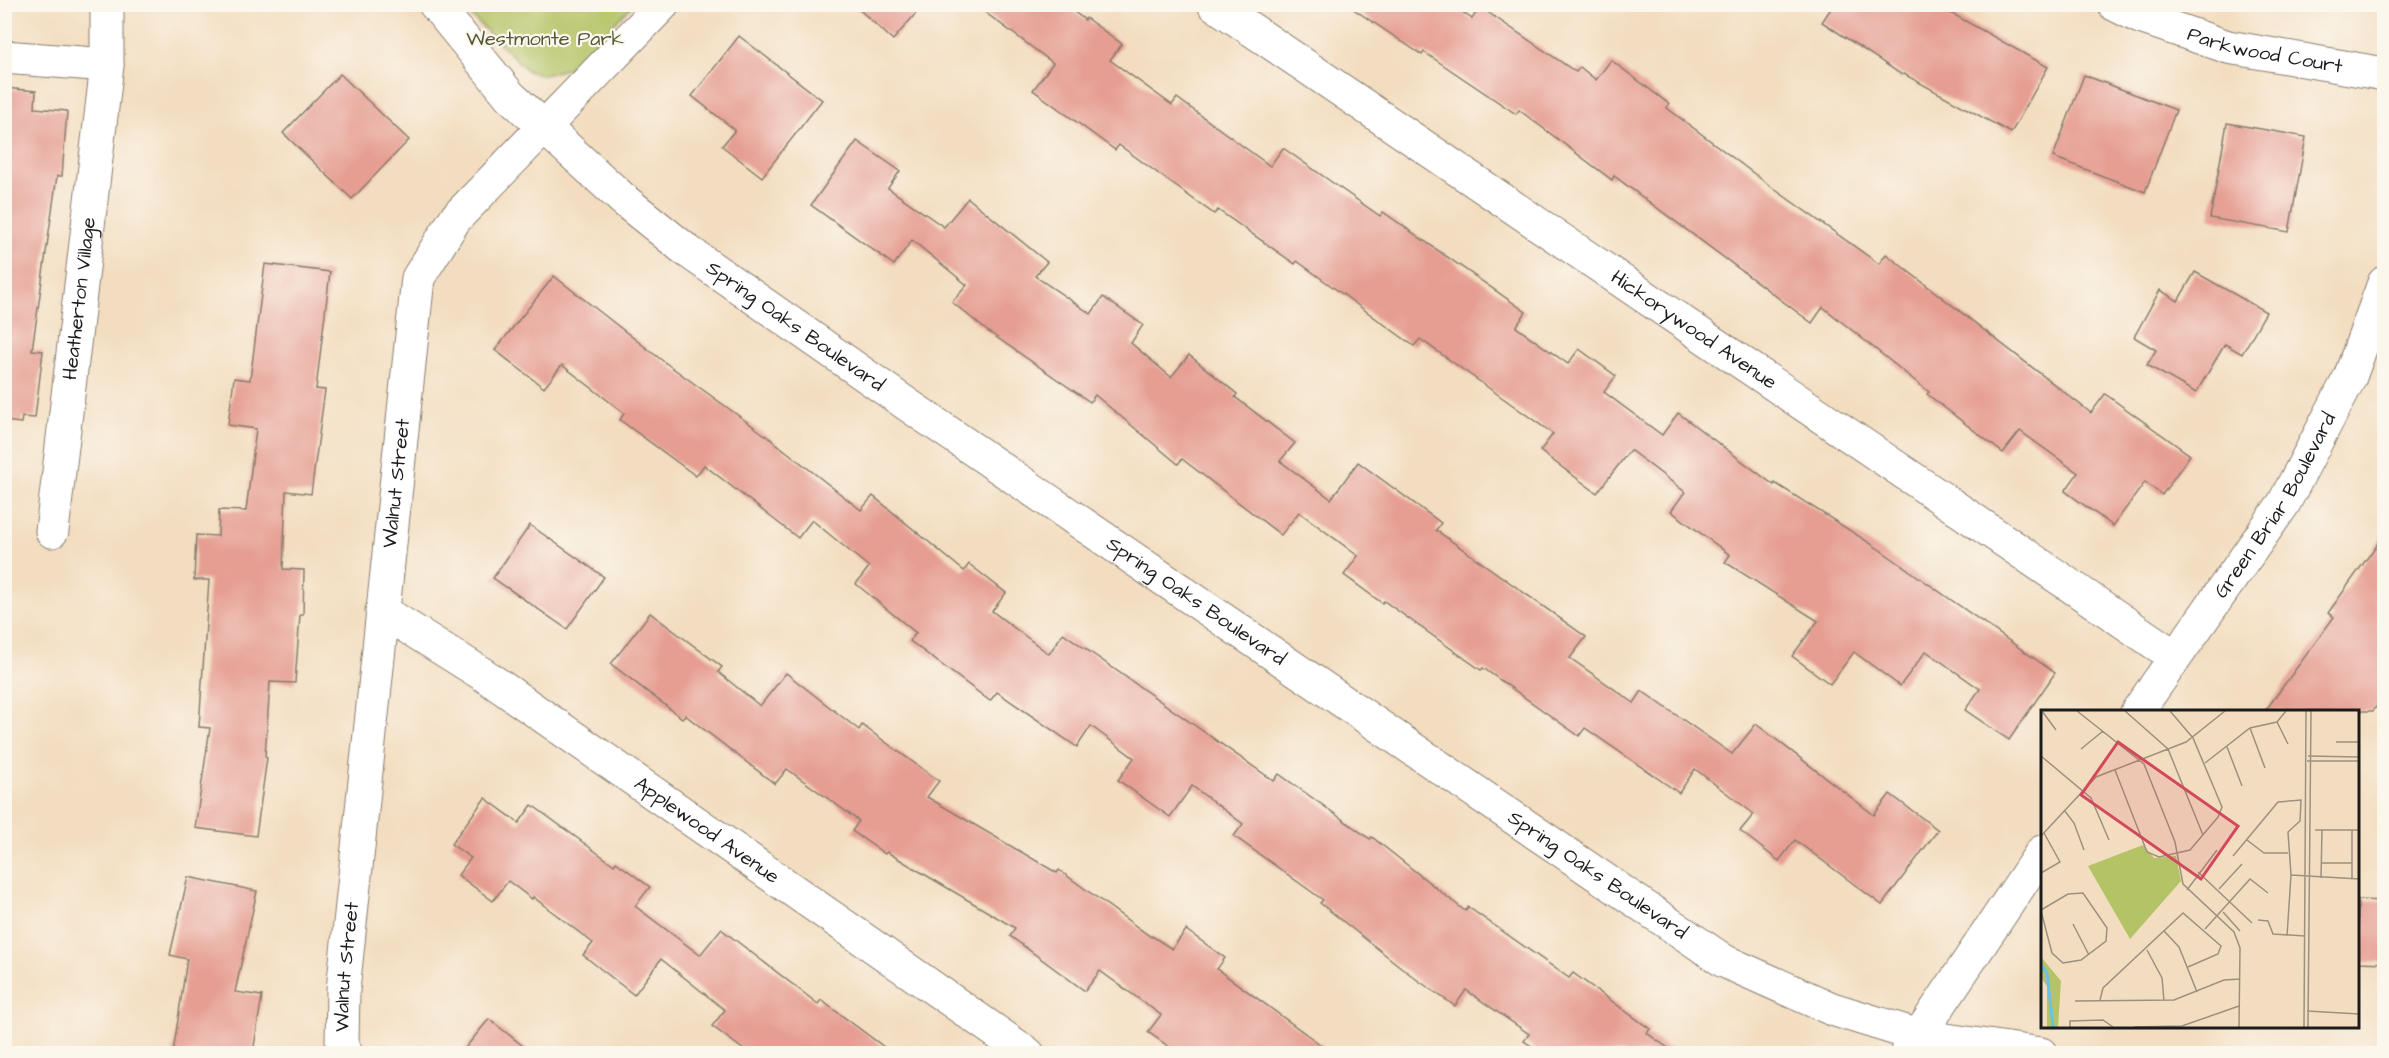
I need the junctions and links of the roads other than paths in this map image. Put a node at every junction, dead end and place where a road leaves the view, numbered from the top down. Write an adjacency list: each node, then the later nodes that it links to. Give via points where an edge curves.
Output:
1 (107, 4): 7 (street, Heatherton Village)
2 (435, 4): 9 (street, Spring Oaks Boulevard, via 510,96)
3 (663, 4): 9 (street, Walnut Street)
4 (1214, 4): 13 (street, Hickorywood Avenue)
5 (2114, 4): 8 (street, Parkwood Court, via 2228,47)
6 (4, 57): 7 (street)
7 (107, 65): 11 (street, Heatherton Village)
8 (2385, 74)
9 (544, 126): 12 (street, Walnut Street, via 455,219 418,278); 16 (street, Spring Oaks Boulevard, via 625,201 686,250 1724,961)
10 (2385, 284): 13 (street, Green Briar Boulevard, via 2350,377 2284,503)
11 (52, 531)
12 (382, 611): 17 (street, Walnut Street, via 343,990 342,1043); 18 (street, Applewood Avenue, via 484,675)
13 (2174, 656): 14 (street, Green Briar Boulevard)
14 (2138, 710)
15 (2041, 855): 16 (street)
16 (1913, 1045): 19 (street, Spring Oaks Boulevard)
17 (346, 1053)
18 (1028, 1053)
19 (2042, 1053)

